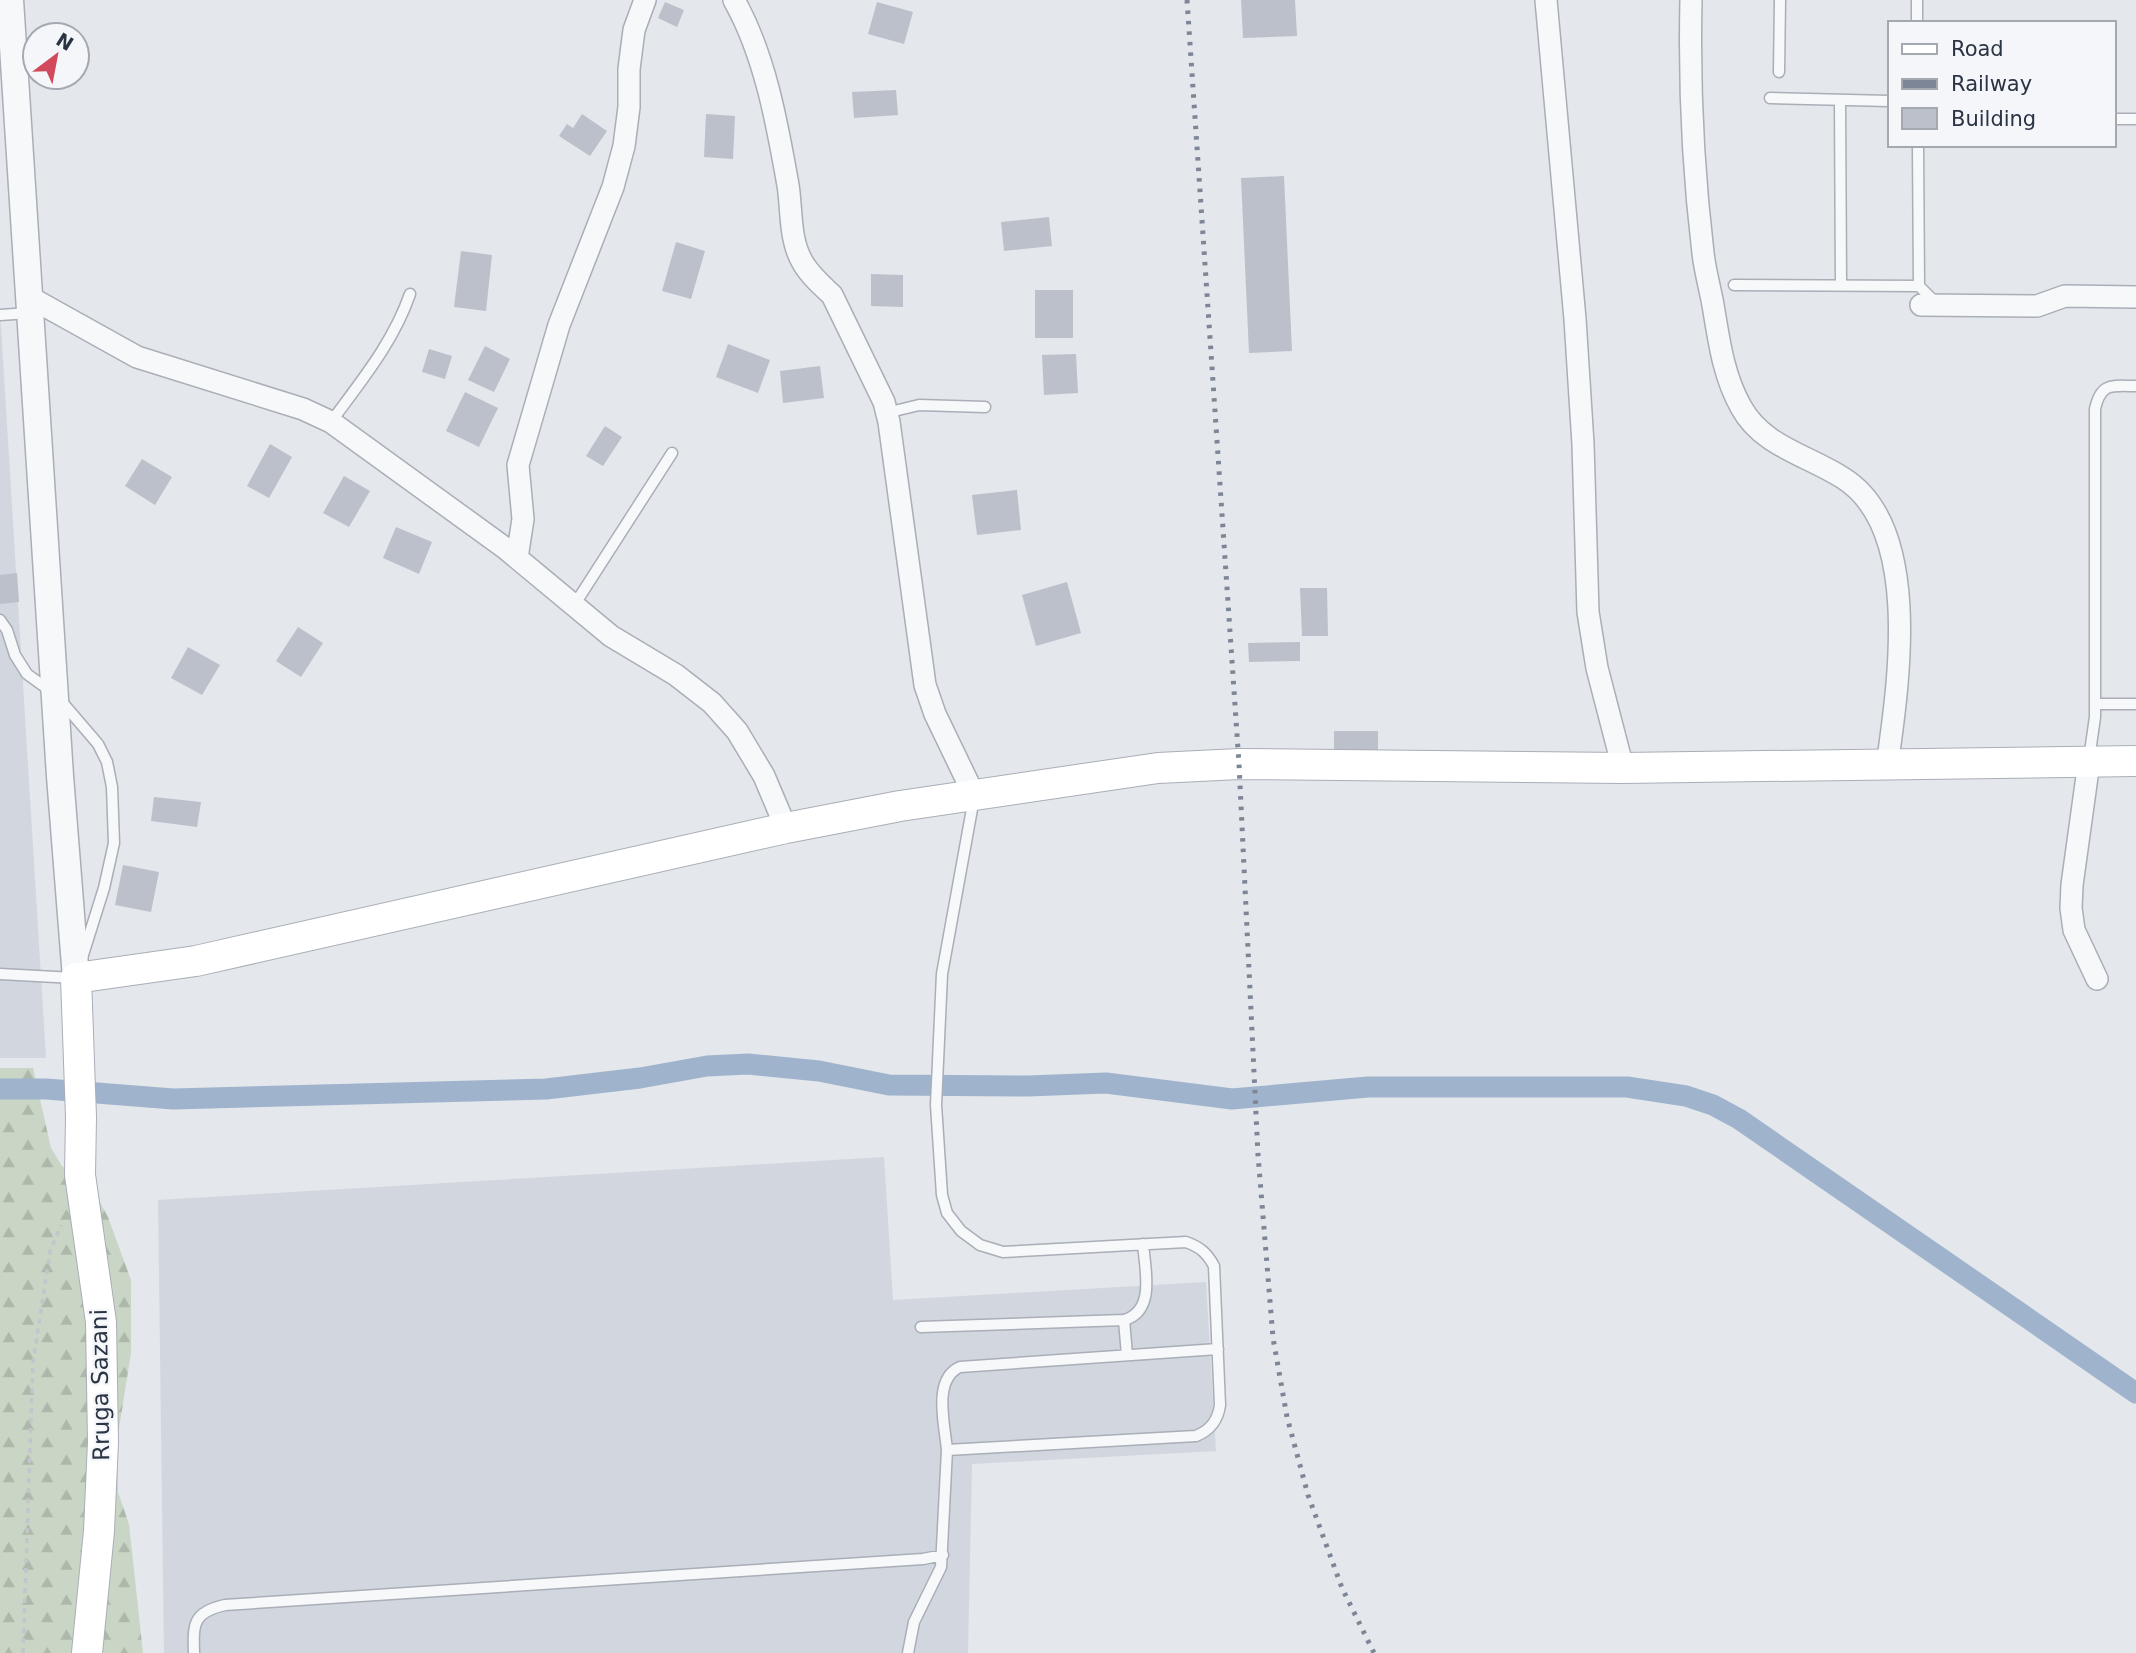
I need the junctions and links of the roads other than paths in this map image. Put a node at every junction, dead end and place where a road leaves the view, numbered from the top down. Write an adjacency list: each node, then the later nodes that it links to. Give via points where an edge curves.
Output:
1 (10, 0): 9 (street)
2 (645, 0): 29 (street, via 634,30 624,146 613,187 559,325 517,465 523,519)
3 (734, 0): 26 (street, via 748,24 766,81 788,186 793,235 802,262 832,295)
4 (1546, 0): 38 (street, via 1575,319 1588,612)
5 (1691, 0): 37 (street, via 1691,116 1703,255 1718,346 1751,424 1771,440 1852,483 1882,523 1892,555 1899,609 1899,678)
6 (1780, 0): 10 (lane)
7 (1917, 0): 8 (lane)
8 (1917, 21)
9 (7, 38): 22 (street)
10 (1779, 72)
11 (1770, 98): 12 (lane)
12 (1840, 100): 13 (lane); 18 (lane)
13 (1888, 101)
14 (2136, 119): 15 (lane)
15 (2115, 120)
16 (1918, 147): 21 (lane)
17 (1734, 285): 18 (lane)
18 (1841, 285): 21 (lane)
19 (410, 294): 27 (lane, via 388,344)
20 (2136, 297): 21 (street, via 2065,296 2037,306)
21 (1926, 299)
22 (32, 305): 23 (lane); 27 (street, via 137,357); 32 (street)
23 (0, 314)
24 (2136, 386): 33 (lane, via 2103,389 2095,409)
25 (985, 408): 26 (lane, via 919,405)
26 (886, 413): 39 (street, via 925,685)
27 (331, 422): 29 (street)
28 (672, 453): 30 (lane)
29 (517, 558): 30 (street)
30 (573, 607): 40 (street, via 712,703 737,731 765,776)
31 (0, 620): 32 (lane, via 27,674)
32 (55, 695): 42 (street); 42 (lane, via 98,744 112,787 114,843)
33 (2095, 704): 34 (lane); 35 (lane)
34 (2136, 704)
35 (2089, 761): 36 (main road); 37 (main road); 43 (street, via 2071,908 2074,930)
36 (2136, 761)
37 (1887, 766): 38 (main road)
38 (1623, 768): 39 (main road, via 1239,764 1158,768)
39 (974, 795): 40 (main road); 44 (lane, via 942,974 936,1105 947,1213 980,1245 1003,1252)
40 (786, 828): 42 (main road, via 196,961)
41 (0, 974): 42 (lane)
42 (76, 978): 51 (main road, Rruga Sazani, via 80,1175 102,1322 99,1531)
43 (2097, 979)
44 (1143, 1244): 45 (lane, via 1146,1296 1137,1314); 47 (lane, via 1186,1242 1208,1255 1214,1266)
45 (1124, 1320): 46 (lane); 48 (lane)
46 (921, 1327)
47 (1218, 1349): 48 (lane); 49 (lane, via 1219,1413 1210,1428 1196,1436)
48 (1128, 1355): 49 (lane, via 954,1370 943,1386)
49 (947, 1450): 50 (lane)
50 (943, 1555): 52 (lane, via 225,1605 207,1610 196,1621); 53 (lane, via 914,1622)
51 (86, 1653)
52 (194, 1653)
53 (908, 1653)

